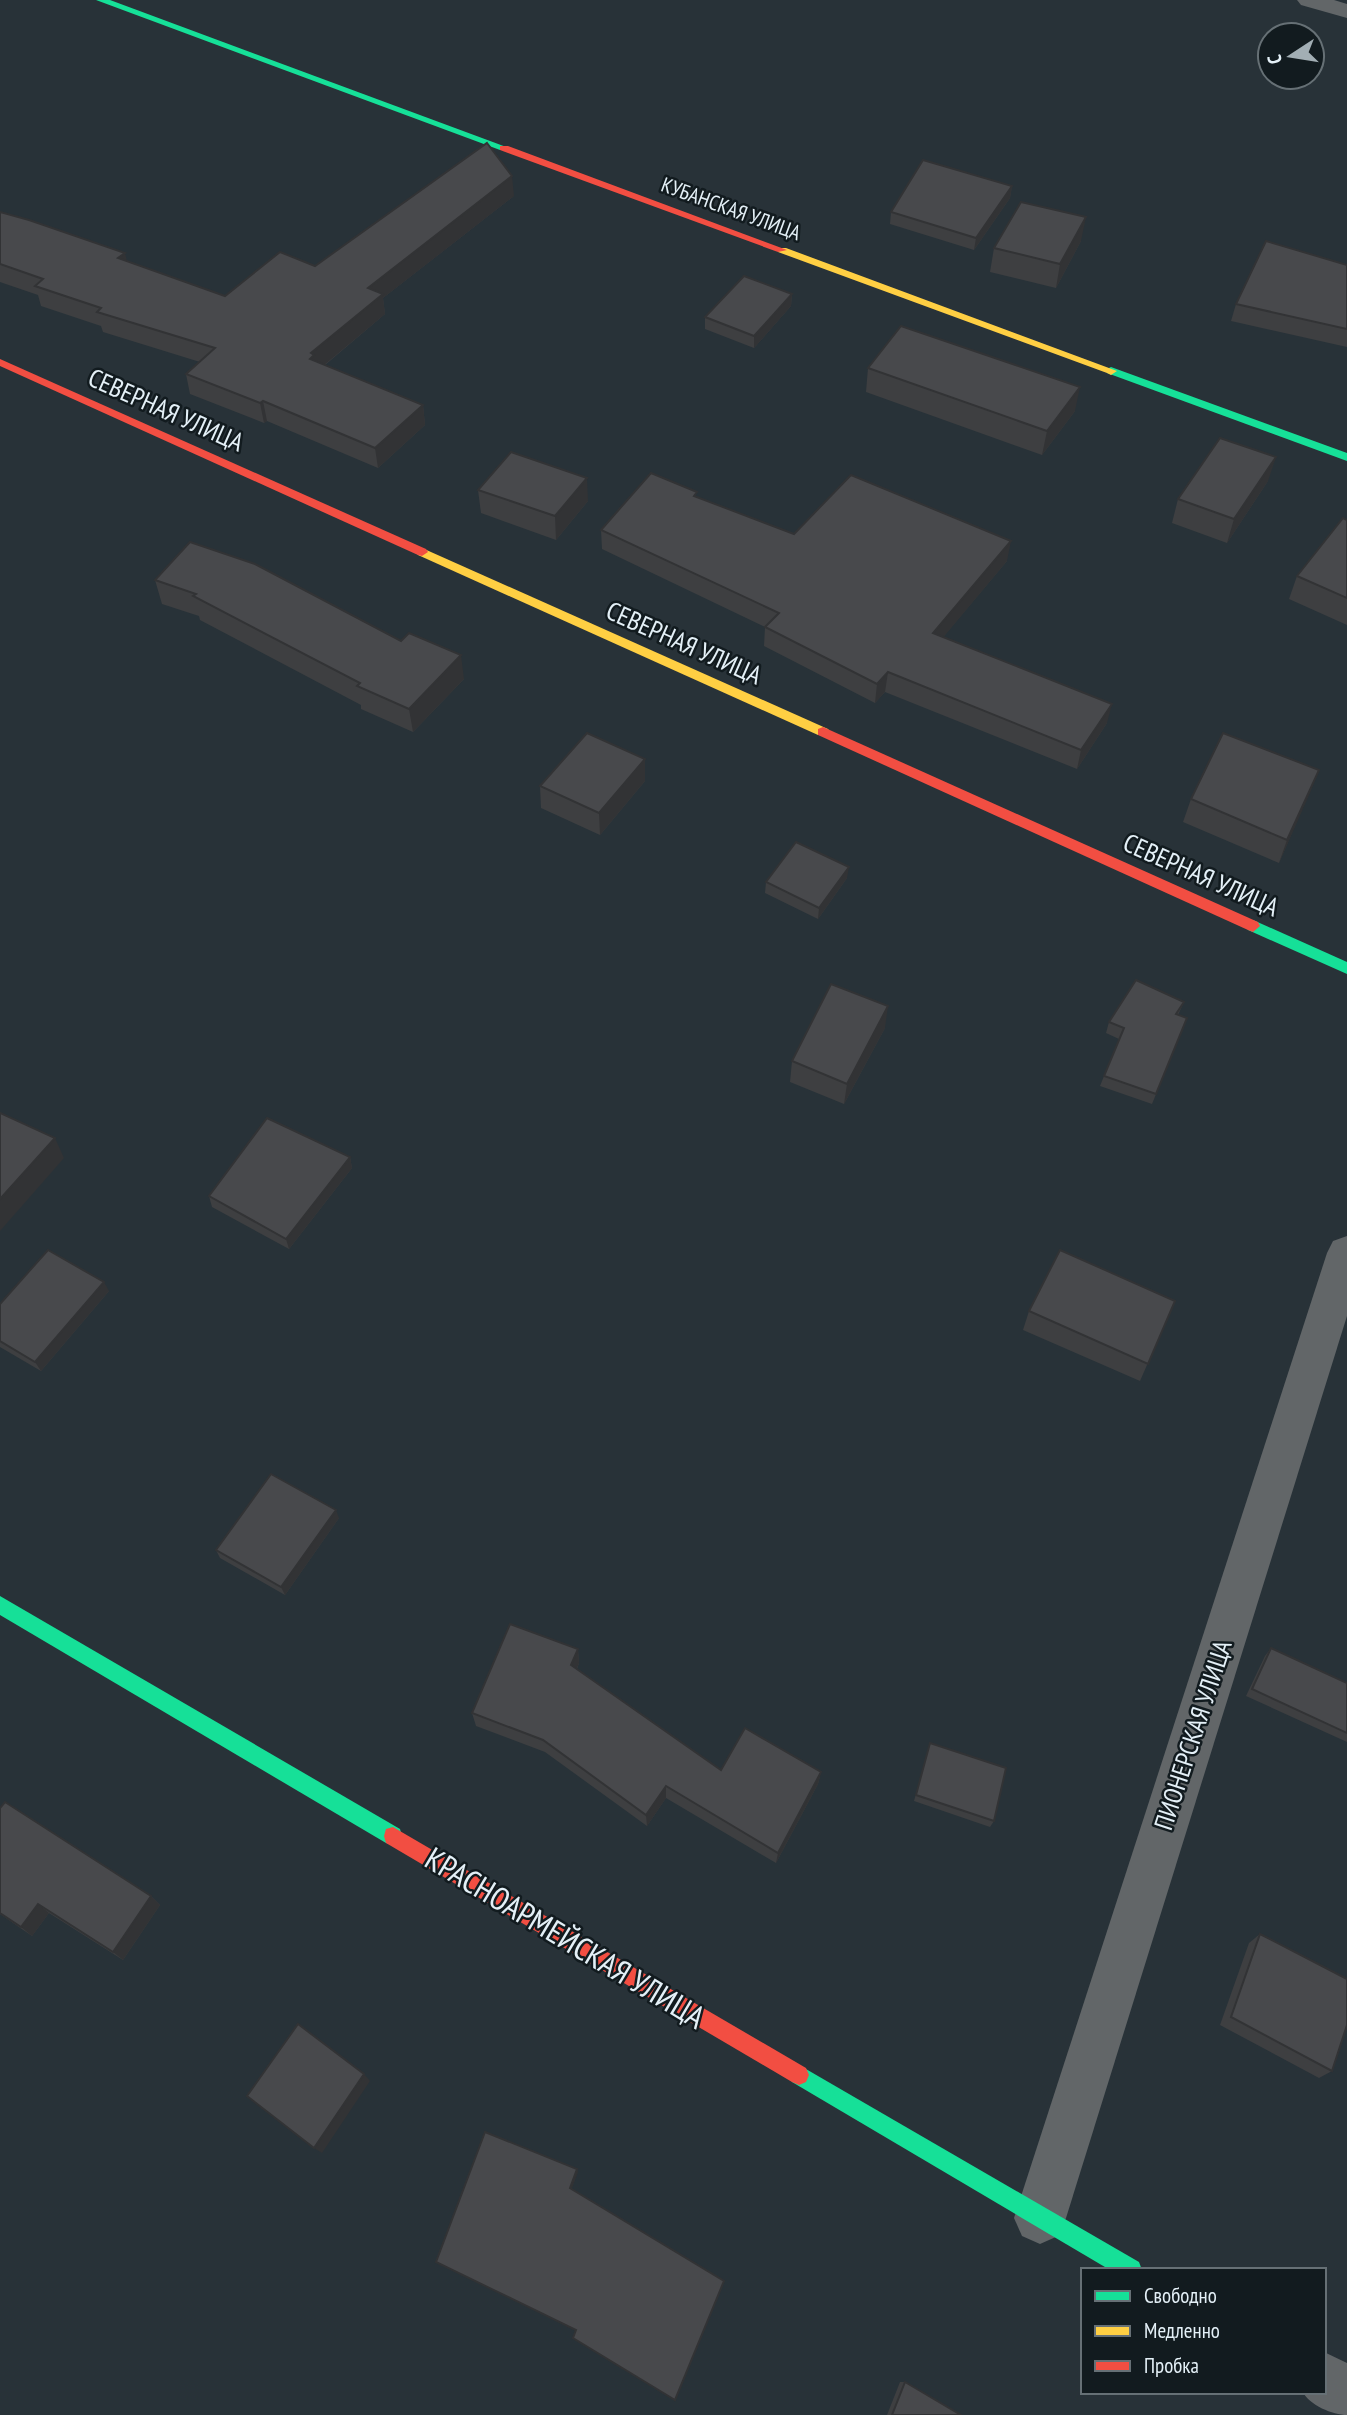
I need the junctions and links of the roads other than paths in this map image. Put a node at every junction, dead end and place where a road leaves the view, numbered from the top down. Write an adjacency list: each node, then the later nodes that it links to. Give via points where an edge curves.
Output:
1 (100, 0): 5 (street, КУБАНСКАЯ УЛИЦА)
2 (1309, 0): 3 (street)
3 (1347, 11)
4 (0, 362): 6 (street, СЕВЕРНАЯ УЛИЦА)
5 (1347, 457)
6 (1347, 968)
7 (1347, 1253): 9 (street, ПИОНЕРСКАЯ УЛИЦА)
8 (0, 1605): 9 (street, КРАСНОАРМЕЙСКАЯ УЛИЦА)
9 (1040, 2218): 10 (street, КРАСНОАРМЕЙСКАЯ УЛИЦА)
10 (1128, 2268)
11 (1326, 2380): 12 (street)
12 (1347, 2392)

